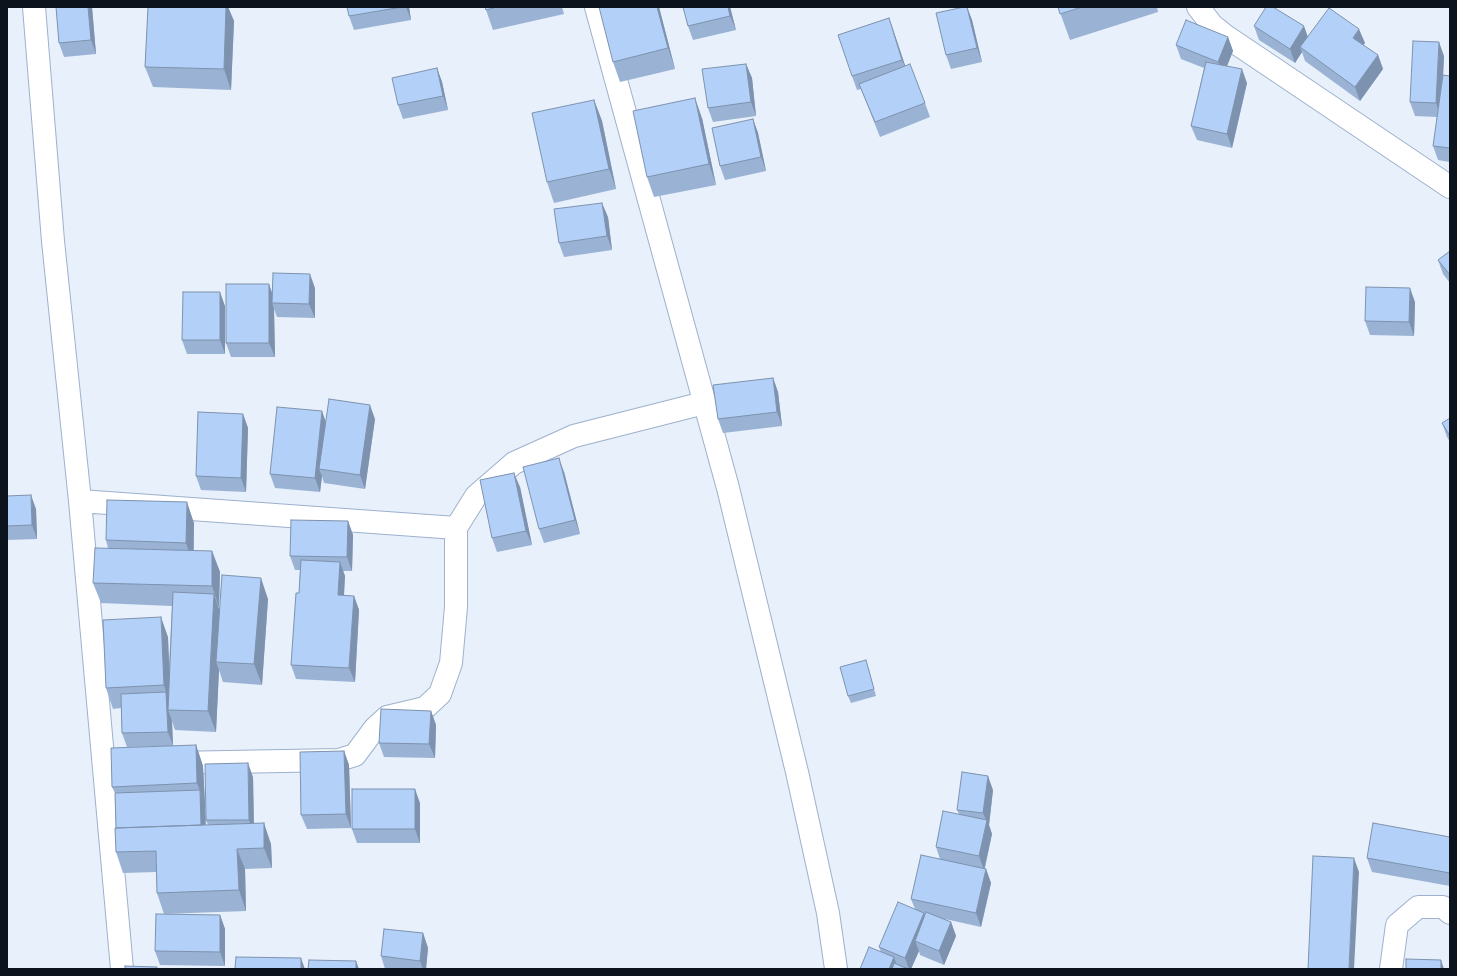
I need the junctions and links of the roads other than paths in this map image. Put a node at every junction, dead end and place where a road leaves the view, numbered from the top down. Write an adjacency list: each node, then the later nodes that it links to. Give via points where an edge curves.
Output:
1 (34, 7): 6 (street, via 53,241)
2 (596, 7): 5 (street)
3 (1198, 7): 4 (street, via 1212,25 1227,37)
4 (1450, 188)
5 (704, 403): 7 (street, via 574,436 514,463 476,496); 11 (street, via 728,488 797,772 828,913)
6 (80, 501): 7 (street); 10 (street, via 113,764)
7 (456, 528): 8 (street, via 456,606 451,663 440,694 432,703 425,708 387,717 375,728 356,755 344,759)
8 (152, 763)
9 (1450, 913): 12 (street, via 1443,907 1418,907 1397,925)
10 (122, 969)
11 (836, 969)
12 (1391, 969)

